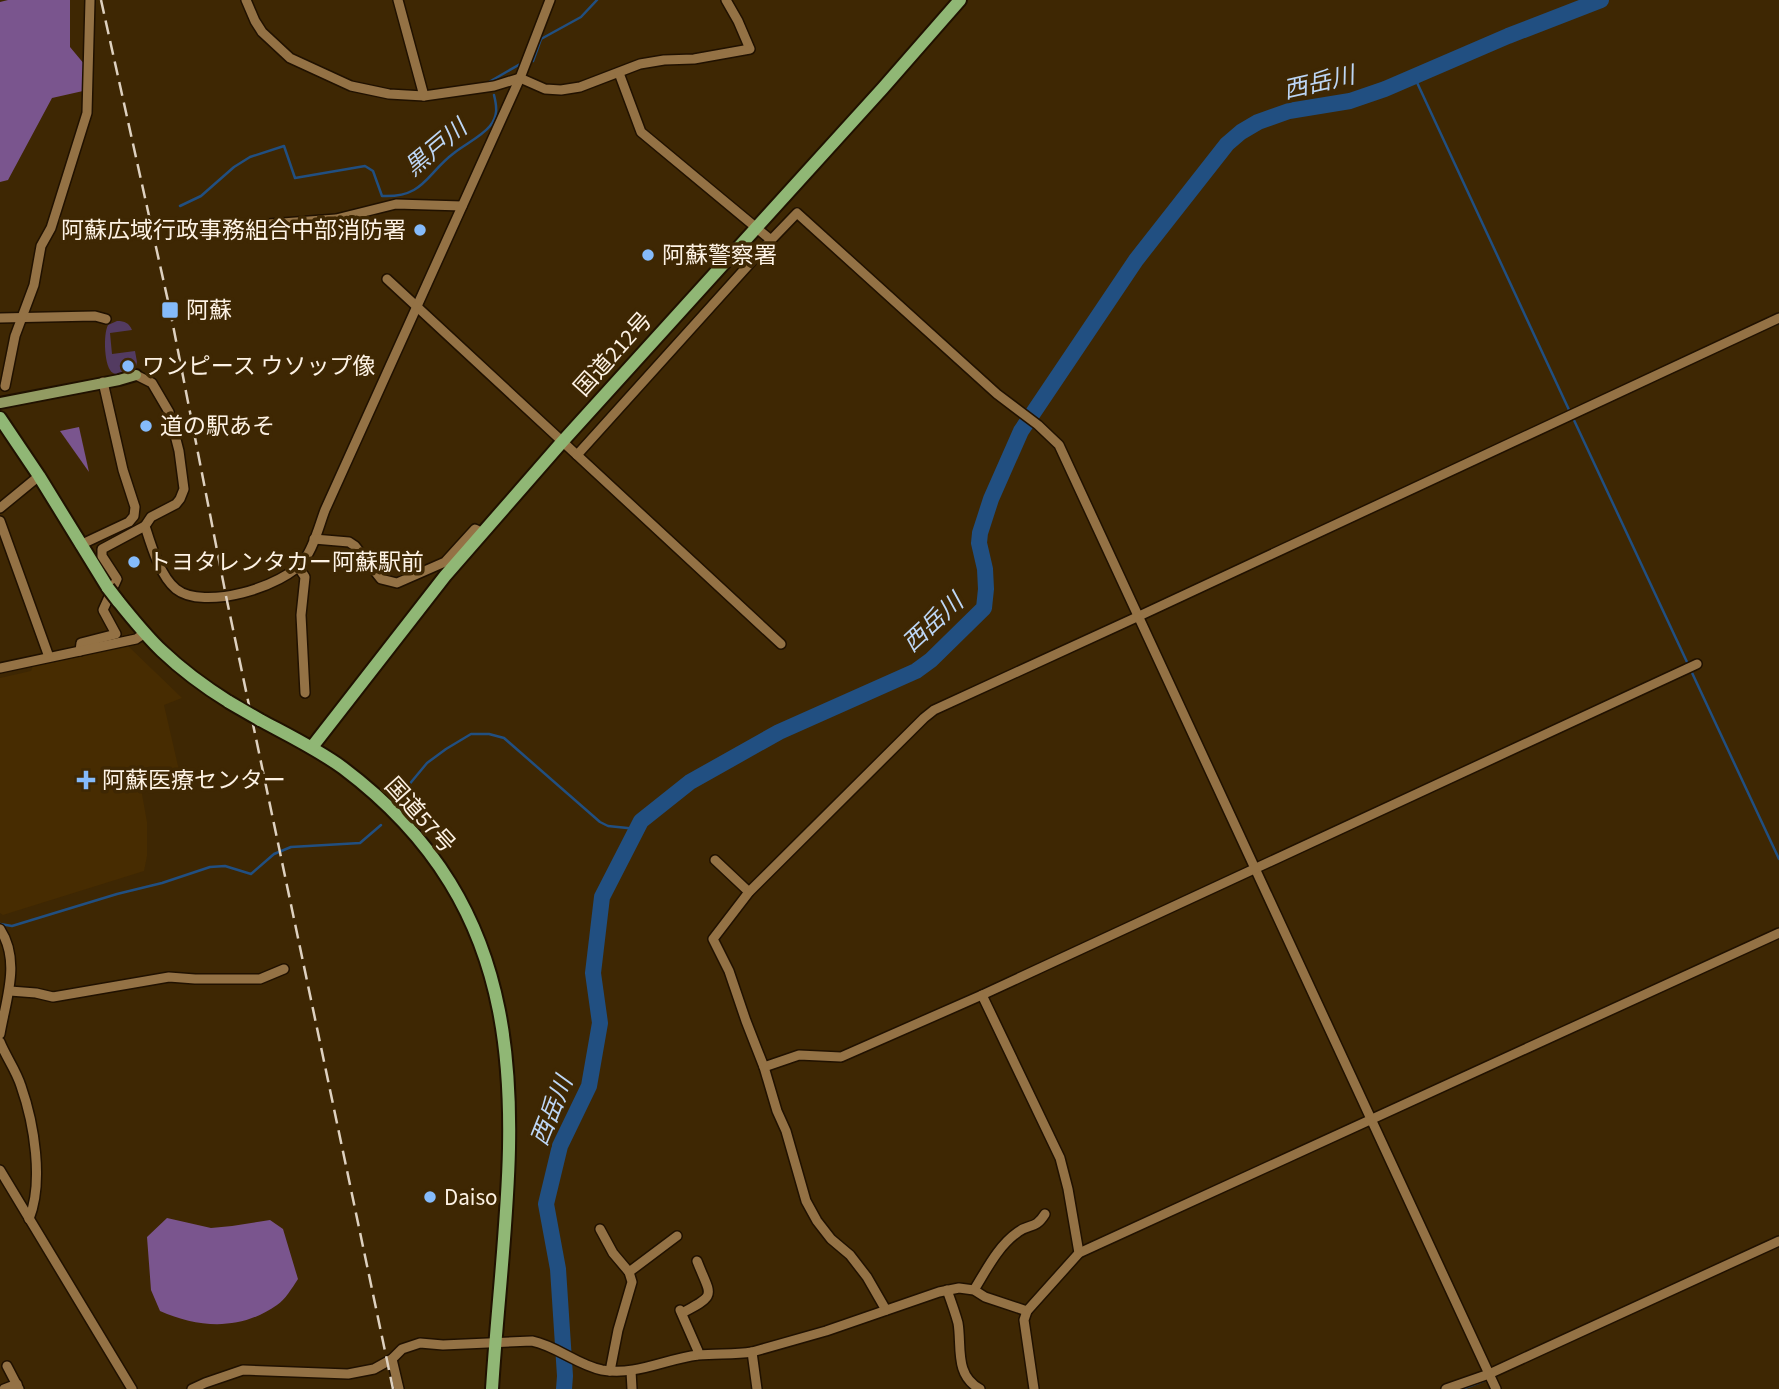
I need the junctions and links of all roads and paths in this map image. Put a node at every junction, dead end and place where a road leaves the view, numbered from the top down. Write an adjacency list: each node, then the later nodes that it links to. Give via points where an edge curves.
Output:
1 (246, 0): 9 (street, via 262,32 290,58 351,86)
2 (398, 0): 9 (street)
3 (550, 0): 8 (street)
4 (726, 0): 7 (street, via 750,49 640,64)
5 (960, 0): 12 (highway, 国道212号)
6 (92, 1): 16 (street, via 87,113 51,228 41,246)
7 (619, 73): 8 (street, via 561,90 545,89); 12 (street, via 641,132)
8 (520, 78): 9 (street); 10 (street)
9 (424, 96)
10 (463, 206): 11 (street, via 396,204 336,219); 15 (street)
11 (269, 224)
12 (756, 227): 13 (street); 25 (highway, 国道212号)
13 (771, 240): 26 (street); 35 (street, via 797,213 1059,445)
14 (387, 279): 15 (street)
15 (417, 308): 25 (street); 32 (street)
16 (23, 317): 17 (street); 19 (street); 22 (street)
17 (0, 318)
18 (1779, 318): 35 (street)
19 (106, 319)
20 (136, 375): 21 (main road); 30 (street, via 152,383 169,412 184,482 176,504 151,517)
21 (103, 382): 23 (main road); 33 (street, via 135,511 129,522)
22 (5, 386)
23 (0, 403)
24 (0, 418): 27 (highway, 国道57号)
25 (562, 442): 26 (street); 31 (highway, 国道212号)
26 (577, 456): 37 (street)
27 (39, 476): 28 (street); 33 (highway, 国道57号)
28 (0, 508)
29 (0, 521): 39 (street)
30 (145, 526): 34 (street, via 164,575 173,587 191,596 212,598 258,589); 38 (street, via 102,549 117,579 103,610 116,634 81,643)
31 (482, 533): 32 (street, via 475,529 445,562 397,583 381,579 349,542); 43 (highway, 国道212号)
32 (314, 539): 34 (street)
33 (80, 545): 36 (highway, 国道57号, bridge)
34 (298, 566): 42 (street, via 305,577 301,615)
35 (1137, 617): 45 (street); 46 (street, via 934,710)
36 (145, 633): 38 (street); 43 (highway, 国道57号, bridge, via 198,681)
37 (781, 643)
38 (80, 651): 39 (street)
39 (49, 657): 41 (street)
40 (1697, 664): 45 (street)
41 (0, 668)
42 (305, 693)
43 (312, 747): 69 (highway, 国道57号, via 370,790 423,844 459,897 495,990 510,1119)
44 (715, 860): 46 (street)
45 (1254, 868): 51 (street); 55 (street)
46 (749, 892): 54 (street, via 713,939)
47 (0, 929): 50 (street, via 11,957)
48 (1779, 933): 55 (street)
49 (284, 969): 50 (street, via 260,979 169,977 53,997)
50 (10, 991): 52 (street)
51 (982, 995): 54 (street, via 841,1057 799,1055); 62 (street, via 1060,1158)
52 (0, 1034)
53 (0, 1042): 58 (street, via 22,1087 35,1144 35,1206)
54 (764, 1067): 67 (street, via 806,1201 817,1222 867,1277)
55 (1372, 1120): 62 (street); 76 (street)
56 (0, 1170): 58 (street)
57 (1045, 1214): 66 (street, via 1000,1249)
58 (29, 1219): 79 (street)
59 (600, 1229): 64 (street)
60 (677, 1236): 64 (street)
61 (1779, 1241): 76 (street)
62 (1079, 1253): 68 (street)
63 (697, 1261): 71 (street, via 709,1296 681,1311)
64 (629, 1272): 74 (street, via 632,1282)
65 (947, 1290): 66 (street); 67 (street); 85 (street, via 958,1324 962,1366 966,1377)
66 (974, 1290): 68 (street)
67 (886, 1310): 70 (street)
68 (1027, 1311): 86 (street, via 1024,1320)
69 (495, 1344): 72 (street, via 419,1343 402,1349); 74 (street, via 542,1343 581,1363); 82 (highway, 国道57号)
70 (752, 1352): 71 (street); 84 (street)
71 (697, 1355): 75 (street)
72 (392, 1359): 80 (street, via 374,1369 348,1374 243,1370); 81 (street)
73 (7, 1366): 77 (street)
74 (610, 1371): 75 (street)
75 (631, 1371): 83 (street)
76 (1489, 1374): 87 (street); 88 (street)
77 (18, 1387): 78 (street)
78 (4, 1389)
79 (132, 1389)
80 (192, 1389)
81 (398, 1389)
82 (492, 1389)
83 (632, 1389)
84 (757, 1389)
85 (980, 1389)
86 (1034, 1389)
87 (1446, 1389)
88 (1496, 1389)

